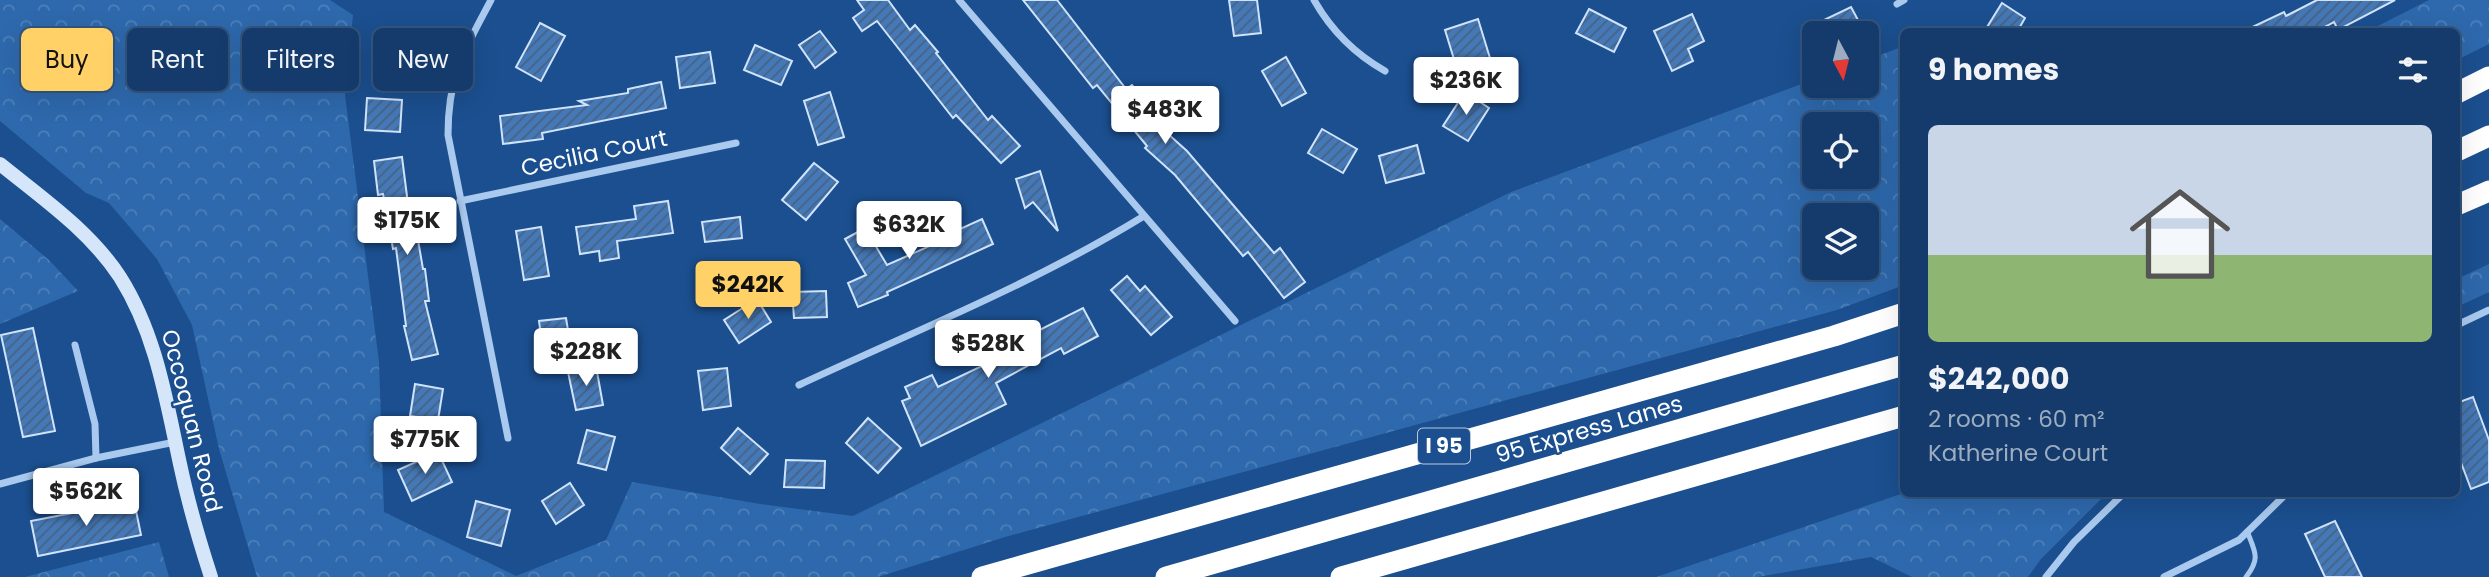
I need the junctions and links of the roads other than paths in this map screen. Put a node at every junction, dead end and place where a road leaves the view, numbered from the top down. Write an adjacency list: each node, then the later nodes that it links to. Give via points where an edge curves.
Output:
1 (491, 0): 12 (street, via 463,52 448,106 448,135)
2 (959, 0): 14 (street)
3 (1314, 0): 4 (street, via 1351,47)
4 (1385, 71)
5 (2489, 78): 6 (highway)
6 (2460, 92)
7 (2489, 136): 9 (highway)
8 (736, 144): 12 (street, Cecilia Court)
9 (2460, 150)
10 (0, 164): 24 (main road, Occoquan Road, via 77,227 120,276 154,349)
11 (2489, 191): 13 (highway)
12 (460, 201): 23 (street)
13 (2460, 204)
14 (1144, 216): 17 (street); 21 (street, via 1049,270)
15 (2489, 310): 18 (street)
16 (1900, 314): 31 (highway, I 95)
17 (1235, 321)
18 (2460, 324)
19 (75, 345): 25 (street, via 95,424)
20 (1900, 366): 32 (highway, 95 Express Lanes)
21 (799, 385)
22 (1900, 417): 33 (highway)
23 (508, 438)
24 (176, 442): 25 (street); 30 (main road, Occoquan Road)
25 (96, 458): 26 (street)
26 (0, 484)
27 (2120, 497): 34 (street)
28 (2283, 497): 29 (street)
29 (2247, 531): 35 (street, via 2239,540); 36 (lane, via 2257,555)
30 (211, 577)
31 (982, 577)
32 (1166, 577)
33 (1341, 577)
34 (2046, 577)
35 (2164, 577)
36 (2246, 577)

